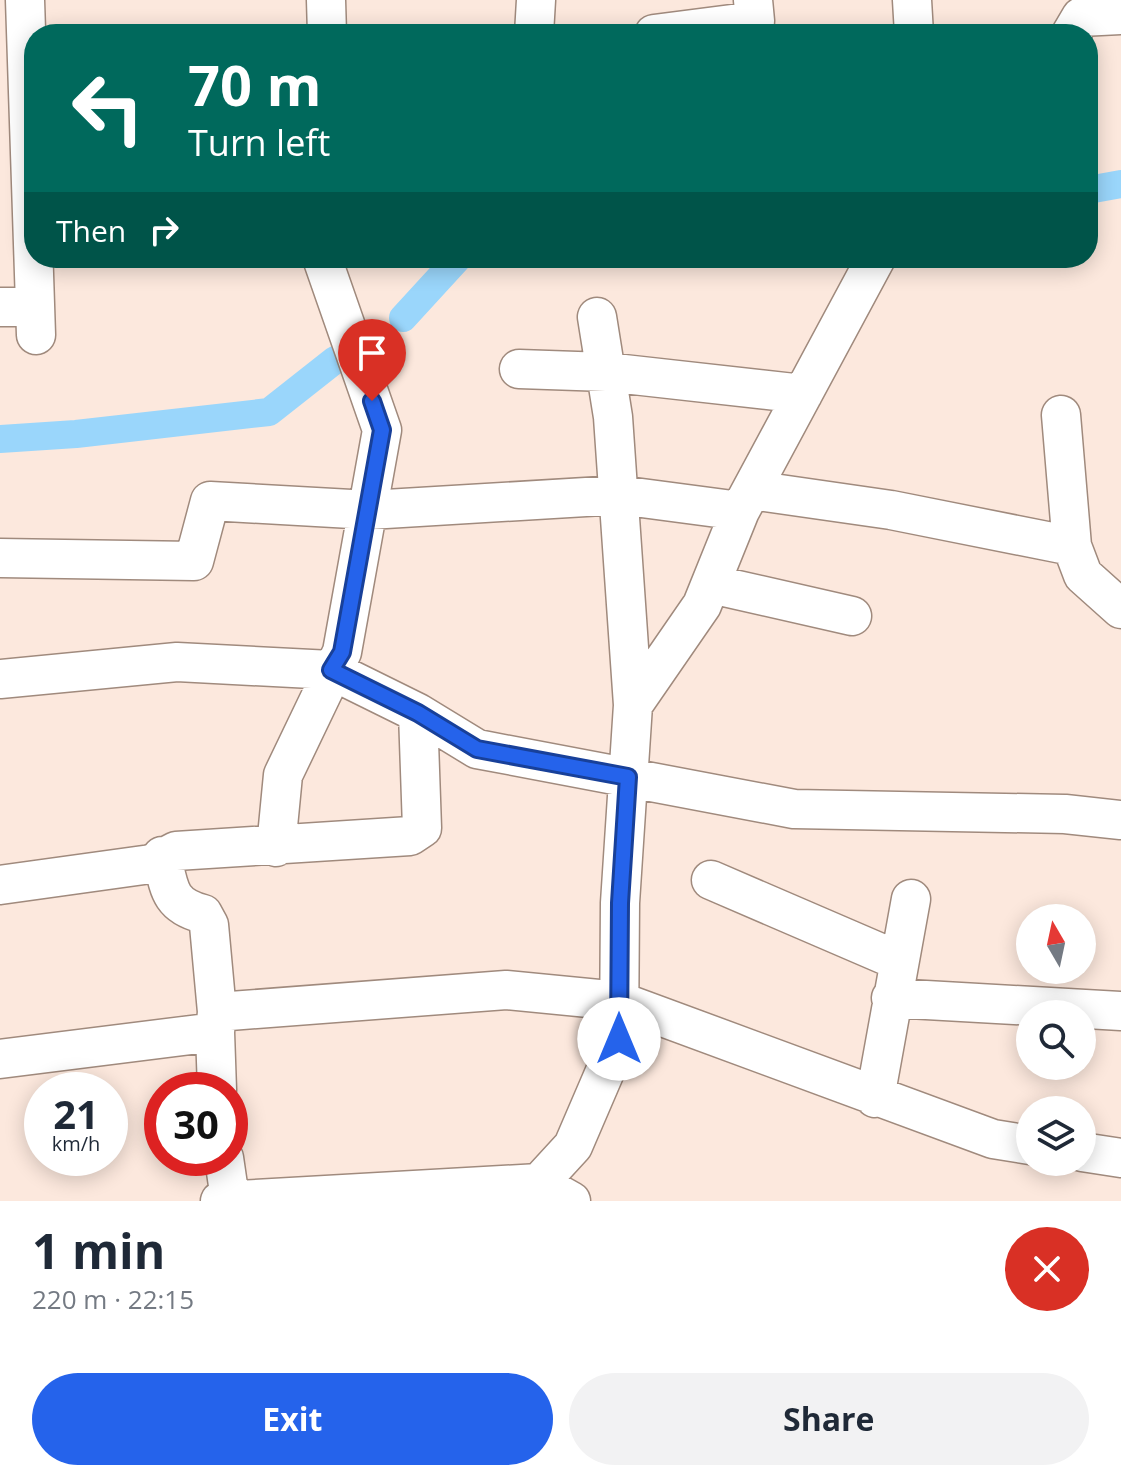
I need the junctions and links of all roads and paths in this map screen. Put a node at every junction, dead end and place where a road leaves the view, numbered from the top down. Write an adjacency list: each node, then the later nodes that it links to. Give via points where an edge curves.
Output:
1 (25, 0): 12 (street)
2 (326, 0): 7 (street)
3 (536, 0): 8 (street)
4 (753, 0): 9 (street, via 755,21)
5 (912, 0): 10 (street)
6 (1121, 15): 11 (street, via 1081,17)
7 (327, 24)
8 (535, 24)
9 (732, 24)
10 (913, 24)
11 (1077, 24)
12 (13, 47): 15 (street)
13 (325, 268): 23 (street, via 382,430)
14 (871, 268): 19 (street)
15 (24, 316)
16 (597, 317): 18 (street)
17 (519, 369): 18 (street)
18 (606, 372): 19 (street); 21 (street)
19 (803, 394): 22 (street)
20 (1061, 415): 24 (street)
21 (619, 495): 22 (street); 23 (street); 31 (street)
22 (746, 501): 24 (street, via 891,510); 26 (street)
23 (369, 510): 25 (street, via 210,501 194,561); 29 (street, via 342,652)
24 (1072, 546): 27 (street, via 1083,575)
25 (0, 558)
26 (711, 584): 28 (street); 31 (street)
27 (1121, 609)
28 (852, 616)
29 (331, 670): 30 (street, via 177,662); 32 (street); 35 (street, via 283,775)
30 (0, 679)
31 (633, 705): 33 (street)
32 (418, 713): 33 (street, via 477,749); 35 (street, via 422,828 392,839)
33 (628, 777): 34 (street, via 794,809 1065,814); 42 (street)
34 (1121, 820)
35 (276, 847): 36 (street)
36 (162, 856): 38 (street, via 151,864); 44 (street, via 176,902 203,914 209,925)
37 (711, 880): 40 (street)
38 (0, 885)
39 (911, 899): 40 (street)
40 (899, 961): 41 (street)
41 (891, 998): 43 (street); 47 (street)
42 (619, 1001): 44 (street, via 506,990); 47 (street); 52 (street, via 619,1039)
43 (1121, 1011)
44 (216, 1022): 45 (street); 46 (street)
45 (0, 1059)
46 (217, 1072)
47 (875, 1098): 48 (street)
48 (1016, 1143)
49 (1096, 1154): 50 (street)
50 (1121, 1158)
51 (224, 1176): 53 (street)
52 (548, 1195): 53 (street)
53 (225, 1200)

